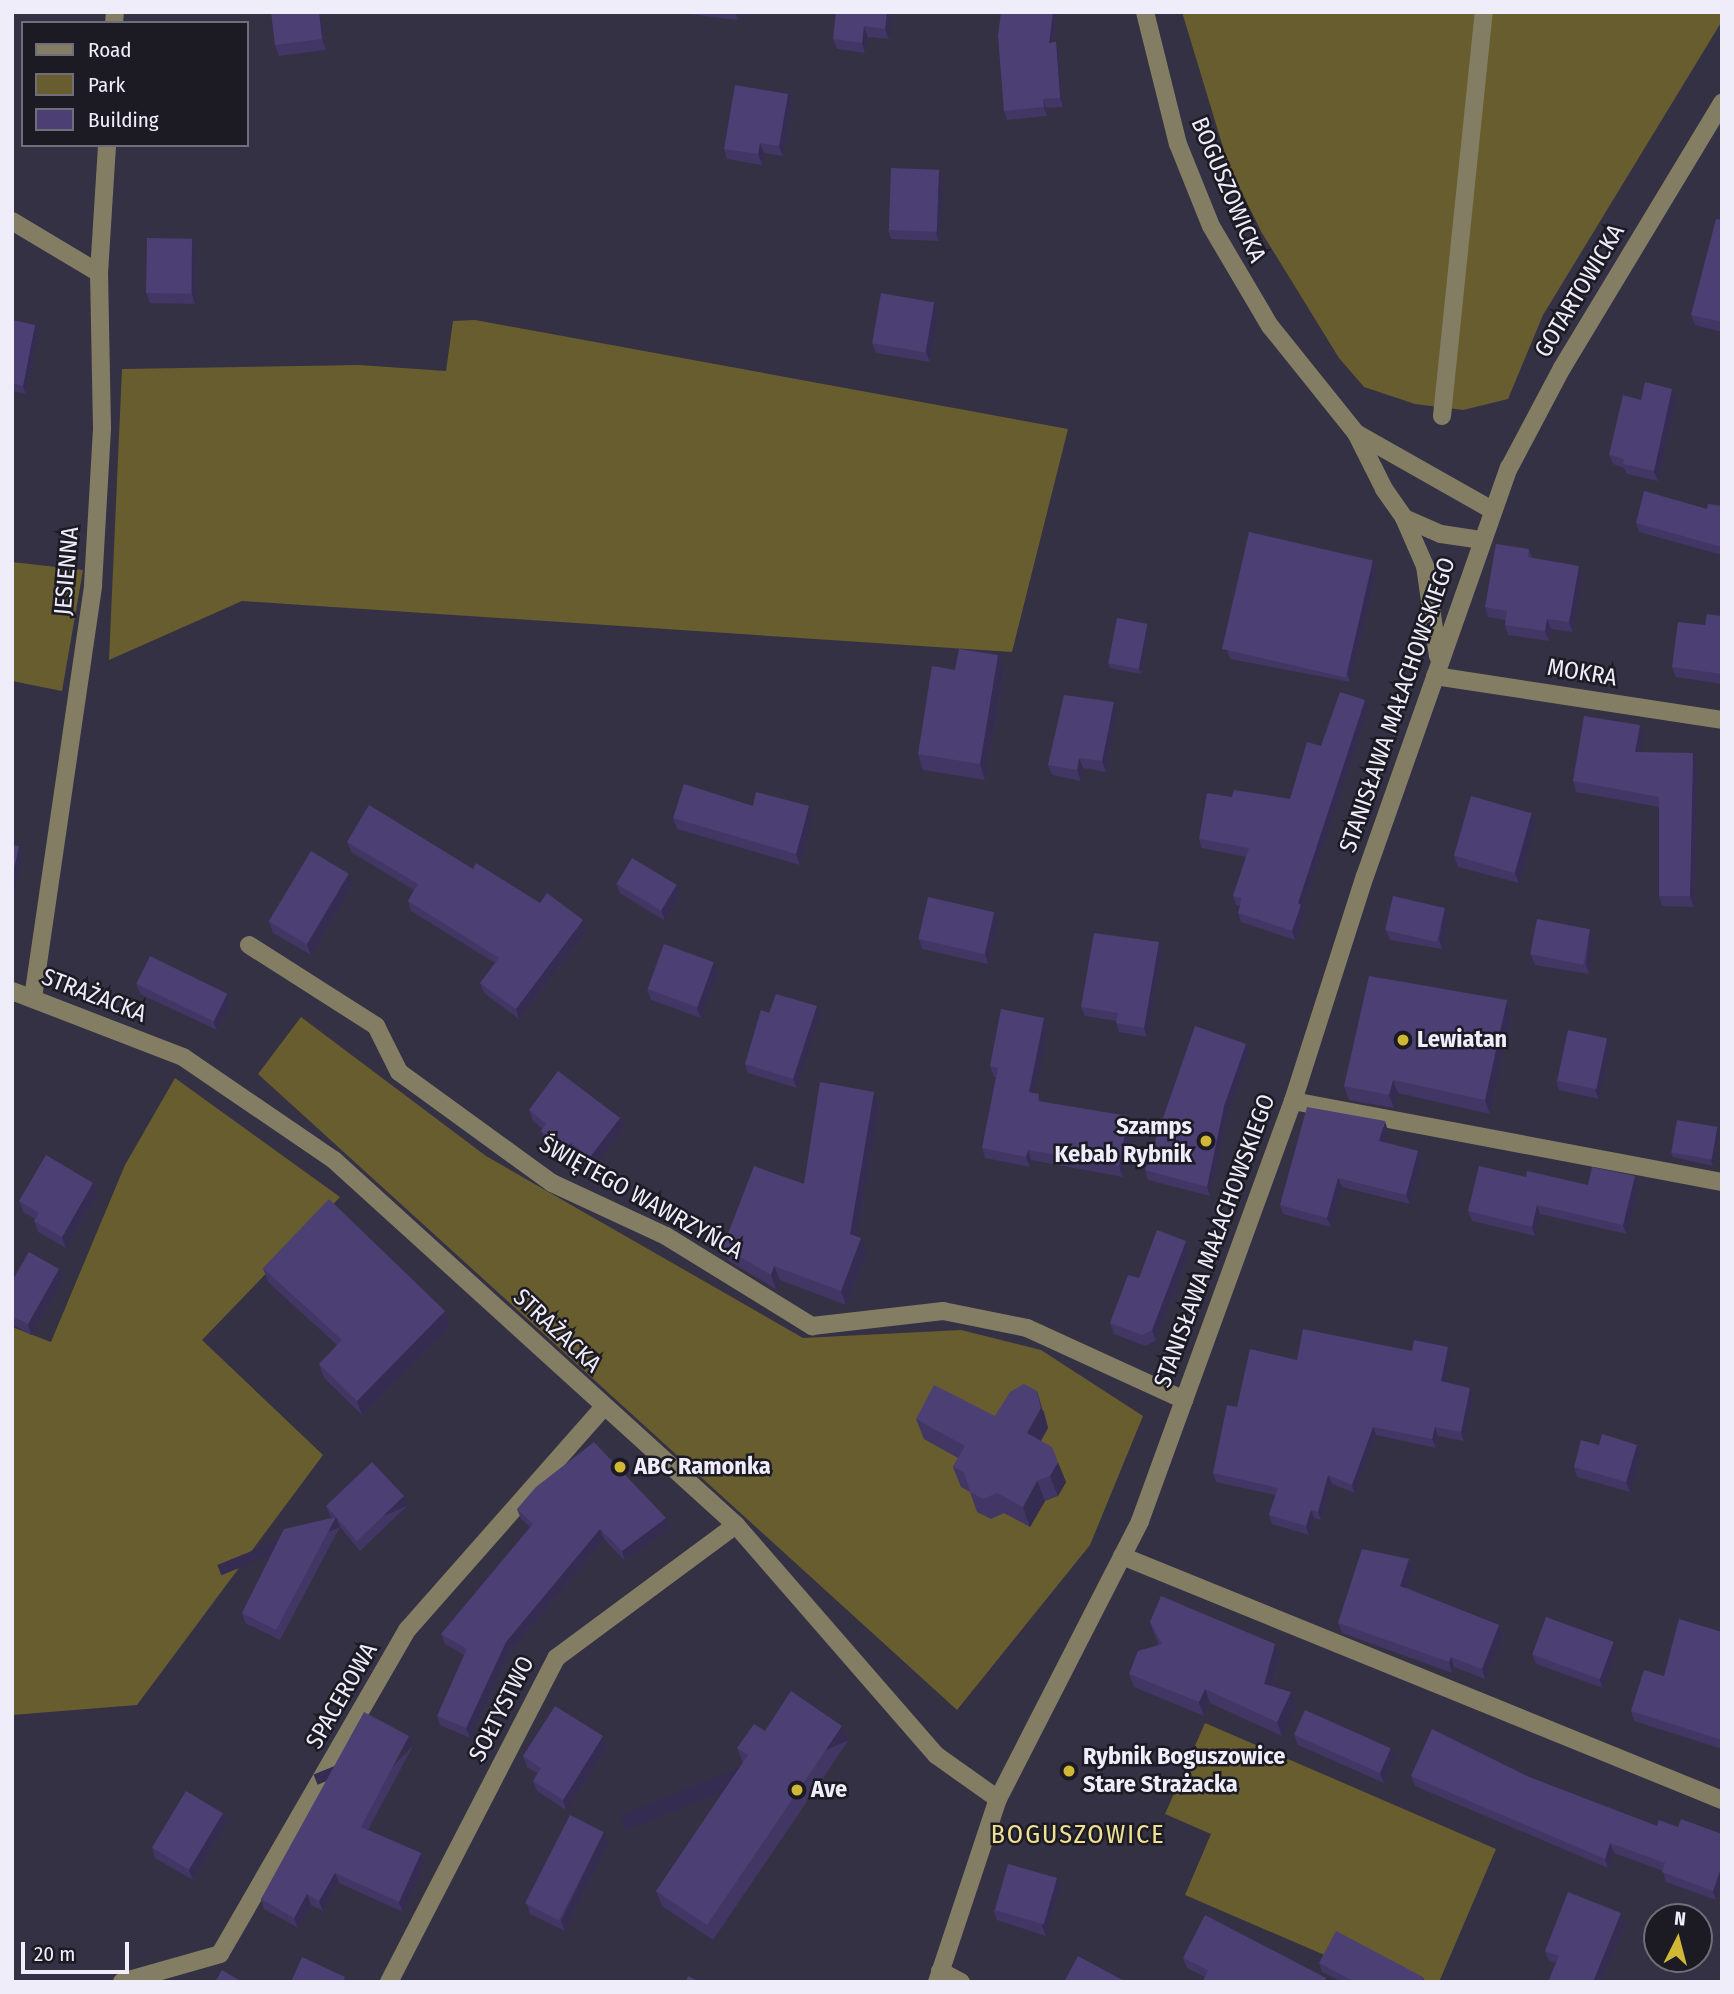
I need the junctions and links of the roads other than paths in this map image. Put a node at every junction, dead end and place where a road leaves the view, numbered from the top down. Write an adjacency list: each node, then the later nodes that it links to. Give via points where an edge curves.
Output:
1 (1146, 12): 8 (street, BOGUSZOWICKA, via 1178,144 1225,255 1269,326)
2 (1484, 12): 7 (street)
3 (1722, 103): 9 (street, GOTARTOWICKA, via 1531,421)
4 (107, 147): 6 (street, JESIENNA)
5 (12, 221): 6 (street)
6 (99, 273): 16 (street, JESIENNA, via 102,428 93,585)
7 (1442, 416)
8 (1356, 433): 9 (street, BOGUSZOWICKA); 10 (street, BOGUSZOWICKA)
9 (1492, 510): 11 (street, STANISŁAWA MAŁACHOWSKIEGO)
10 (1404, 518): 11 (street, via 1441,534); 12 (street, BOGUSZOWICKA, via 1425,566)
11 (1481, 540): 12 (street, STANISŁAWA MAŁACHOWSKIEGO)
12 (1437, 670): 13 (street, MOKRA); 17 (street, STANISŁAWA MAŁACHOWSKIEGO)
13 (1722, 720)
14 (249, 945): 19 (street, ŚWIĘTEGO WAWRZYŃCA, via 376,1026 400,1072 552,1183 666,1236 812,1326 943,1311 1027,1328)
15 (12, 991): 16 (street, STRAŻACKA)
16 (33, 998): 20 (street, STRAŻACKA, via 183,1057 334,1160)
17 (1293, 1101): 18 (street); 19 (street, STANISŁAWA MAŁACHOWSKIEGO)
18 (1722, 1182)
19 (1184, 1400): 22 (street, STANISŁAWA MAŁACHOWSKIEGO, via 1140,1521)
20 (604, 1407): 21 (street, STRAŻACKA); 26 (street, SPACEROWA, via 408,1629 220,1954)
21 (736, 1525): 23 (street, STRAŻACKA, via 936,1755); 27 (street, SOŁTYSTWO, via 556,1658)
22 (1122, 1556): 23 (street, STANISŁAWA MAŁACHOWSKIEGO); 24 (street)
23 (998, 1799): 25 (street, STANISŁAWA MAŁACHOWSKIEGO)
24 (1722, 1800)
25 (939, 1976): 28 (street, STANISŁAWA MAŁACHOWSKIEGO)
26 (122, 1982)
27 (389, 1982)
28 (961, 1982)

